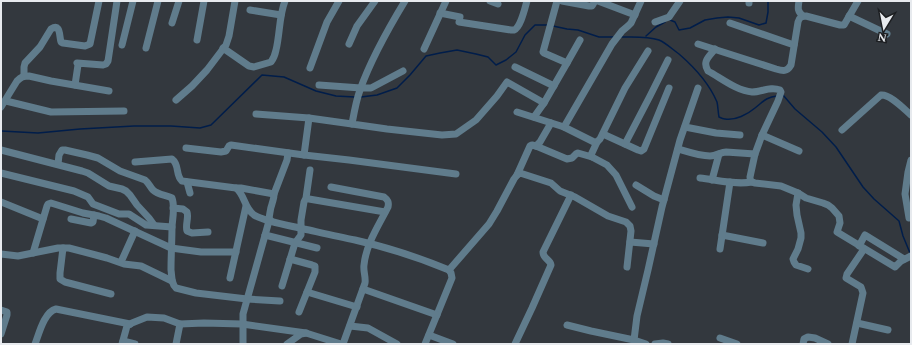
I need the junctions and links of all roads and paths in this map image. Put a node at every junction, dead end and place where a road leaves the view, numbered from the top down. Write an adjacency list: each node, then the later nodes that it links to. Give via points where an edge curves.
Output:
1 (99, 1): 50 (street, via 90,44 85,46 63,43 58,29 53,27 40,47 25,63)
2 (117, 1): 51 (street, via 108,61 103,65 77,63)
3 (133, 1): 38 (street)
4 (158, 1): 40 (street)
5 (179, 1): 31 (street)
6 (204, 1): 34 (street)
7 (235, 1): 41 (street, via 229,36)
8 (285, 1): 26 (street)
9 (339, 1): 48 (street, via 327,22)
10 (375, 1): 36 (street, via 357,26)
11 (405, 1): 56 (street, via 372,61)
12 (446, 1): 25 (street)
13 (490, 1): 23 (street)
14 (527, 1): 25 (street, via 518,27 514,30 460,20)
15 (557, 1): 46 (street, via 543,52)
16 (562, 1): 17 (street, via 592,6)
17 (595, 1)
18 (598, 1): 27 (street)
19 (641, 1): 27 (street)
20 (680, 1): 30 (street, via 669,17)
21 (799, 1): 28 (street, via 798,11)
22 (858, 1): 29 (street)
23 (498, 4)
24 (250, 10): 26 (street)
25 (440, 13): 42 (street)
26 (281, 15): 41 (street, via 272,62 249,66)
27 (635, 15): 70 (street, via 612,44)
28 (803, 16): 29 (street, via 844,25); 39 (street, via 799,18)
29 (849, 16): 33 (street)
30 (655, 22)
31 (172, 23)
32 (730, 23): 39 (street)
33 (887, 34)
34 (197, 40)
35 (580, 40): 46 (street)
36 (349, 44)
37 (698, 44): 43 (street)
38 (122, 45)
39 (794, 45): 43 (street, via 791,65 786,71)
40 (146, 48)
41 (223, 48): 58 (street, via 207,70)
42 (424, 49)
43 (715, 49): 75 (street, via 706,62 708,71 741,90 780,90 778,101)
44 (648, 51): 73 (street, via 625,88)
45 (668, 60): 77 (street)
46 (567, 63): 53 (street)
47 (515, 67): 53 (street)
48 (310, 68)
49 (403, 71): 56 (street, via 371,88)
50 (24, 76): 51 (street); 59 (street, via 17,81)
51 (75, 85): 57 (street)
52 (318, 85): 56 (street)
53 (554, 86): 60 (street)
54 (669, 88): 77 (street, via 644,149 638,150)
55 (698, 88): 71 (street)
56 (360, 89): 69 (street)
57 (109, 91)
58 (176, 100)
59 (6, 101): 61 (street); 62 (street, via 51,112)
60 (544, 103): 66 (street); 69 (street, via 507,82 476,120 456,134 442,136)
61 (1, 107)
62 (124, 111)
63 (518, 112): 66 (street)
64 (256, 114): 67 (street)
65 (911, 115): 72 (street, via 896,102 881,95)
66 (534, 117): 68 (street)
67 (309, 118): 69 (street); 86 (street)
68 (551, 123): 70 (street); 78 (street)
69 (352, 124)
70 (564, 127): 76 (street)
71 (685, 127): 74 (street); 80 (street)
72 (842, 130)
73 (603, 134): 76 (street); 77 (street)
74 (740, 135)
75 (762, 135): 82 (street); 85 (street)
76 (597, 142): 87 (street)
77 (625, 144)
78 (536, 146): 87 (street, via 567,159 578,153); 94 (street, via 530,146)
79 (186, 148): 83 (street, via 221,152 232,145)
80 (678, 149): 84 (street, via 705,156); 108 (street)
81 (1, 150): 90 (street)
82 (799, 151)
83 (288, 153): 86 (street); 105 (street)
84 (719, 154): 85 (street); 96 (street)
85 (755, 154): 99 (street, via 750,177)
86 (304, 155): 93 (street)
87 (592, 157): 111 (street, via 616,175)
88 (911, 160): 115 (street, via 905,194)
89 (135, 162): 97 (street, via 172,159 176,163 179,179)
90 (58, 164): 112 (street, via 62,150 98,158 120,171 147,181 154,191 172,198); 119 (street, via 82,171 109,186 126,191)
91 (310, 170): 121 (street)
92 (1, 173): 119 (street, via 74,191 88,197 94,204 119,214 129,214 143,223)
93 (456, 174)
94 (517, 175): 106 (street, via 525,174 551,182 560,191); 144 (street, via 489,224)
95 (700, 178): 96 (street)
96 (712, 180): 98 (street)
97 (187, 182): 102 (street); 103 (street)
98 (730, 182): 99 (street); 125 (street)
99 (752, 182): 104 (street, via 781,186)
100 (636, 185): 108 (street)
101 (331, 187): 113 (street, via 384,197 388,199 389,204)
102 (236, 188): 105 (street); 110 (street)
103 (190, 193)
104 (798, 193): 131 (street, via 832,208 839,216 837,232); 143 (street, via 796,215 801,238 793,259 796,264)
105 (274, 194): 118 (street, via 269,218 271,221)
106 (571, 195): 127 (street, via 608,216 626,222 631,231); 180 (street, via 543,252 544,258 551,265)
107 (309, 200): 113 (street)
108 (664, 200): 130 (street)
109 (1, 202): 116 (street)
110 (246, 206): 118 (street, via 255,216); 136 (street)
111 (632, 207)
112 (173, 208): 120 (street); 123 (street, via 187,212 186,231)
113 (385, 212): 129 (street)
114 (94, 215): 116 (street, via 51,203 48,204); 117 (street, via 92,223); 122 (street)
115 (909, 218)
116 (44, 219): 137 (street)
117 (71, 219)
118 (268, 221): 121 (street); 124 (street)
119 (154, 225): 120 (street)
120 (172, 227): 133 (street)
121 (300, 228): 126 (street, via 301,235); 129 (street)
122 (135, 231): 133 (street); 141 (street)
123 (208, 232)
124 (264, 235): 126 (street); 151 (street)
125 (722, 235): 128 (street); 135 (street)
126 (295, 242): 134 (street); 140 (street)
127 (630, 242): 130 (street); 142 (street)
128 (763, 243)
129 (369, 244): 144 (street); 148 (street, via 364,264 366,279)
130 (654, 244): 169 (street, via 636,316)
131 (862, 247): 139 (street, via 895,267); 139 (street, via 865,235); 157 (street, via 846,278 861,287 863,293)
132 (63, 248): 137 (street); 141 (street, via 76,249); 150 (street, via 60,279)
133 (171, 248): 136 (street, via 201,252); 146 (street)
134 (317, 248)
135 (720, 249)
136 (236, 252): 145 (street)
137 (33, 253): 138 (street, via 18,256)
138 (1, 254)
139 (908, 258)
140 (290, 259): 147 (street); 149 (street, via 315,266)
141 (121, 262): 146 (street, via 141,266)
142 (627, 268)
143 (808, 269)
144 (449, 270): 156 (street, via 452,278)
145 (230, 278)
146 (172, 280): 151 (street, via 173,286 182,290)
147 (282, 286)
148 (363, 289): 153 (street); 156 (street)
149 (307, 292): 153 (street); 155 (street)
150 (111, 294)
151 (247, 299): 152 (street); 160 (street)
152 (280, 301)
153 (357, 307): 162 (street)
154 (1, 310): 165 (street, via 7,312 7,315)
155 (299, 312)
156 (437, 315): 166 (street)
157 (857, 323): 163 (street); 188 (street)
158 (130, 324): 159 (street, via 153,316); 170 (street, via 125,329); 171 (street, via 56,309 49,312)
159 (180, 324): 160 (street); 173 (street)
160 (242, 324): 164 (street); 174 (street)
161 (567, 325): 167 (street)
162 (350, 326): 176 (street); 177 (street, via 368,328)
163 (888, 330)
164 (306, 333): 175 (street); 176 (street)
165 (1, 334)
166 (429, 335): 178 (street); 179 (street)
167 (612, 336): 169 (street); 181 (street)
168 (720, 338): 185 (street)
169 (634, 340): 182 (street)
170 (122, 343): 172 (street)
171 (35, 344)
172 (135, 344)
173 (176, 344)
174 (243, 344)
175 (287, 344)
176 (342, 344)
177 (397, 344)
178 (425, 344)
179 (453, 344)
180 (515, 344)
181 (609, 344)
182 (646, 344)
183 (655, 344): 184 (street)
184 (668, 344)
185 (737, 344)
186 (803, 344): 187 (street, via 808,336)
187 (828, 344)
188 (852, 344)

